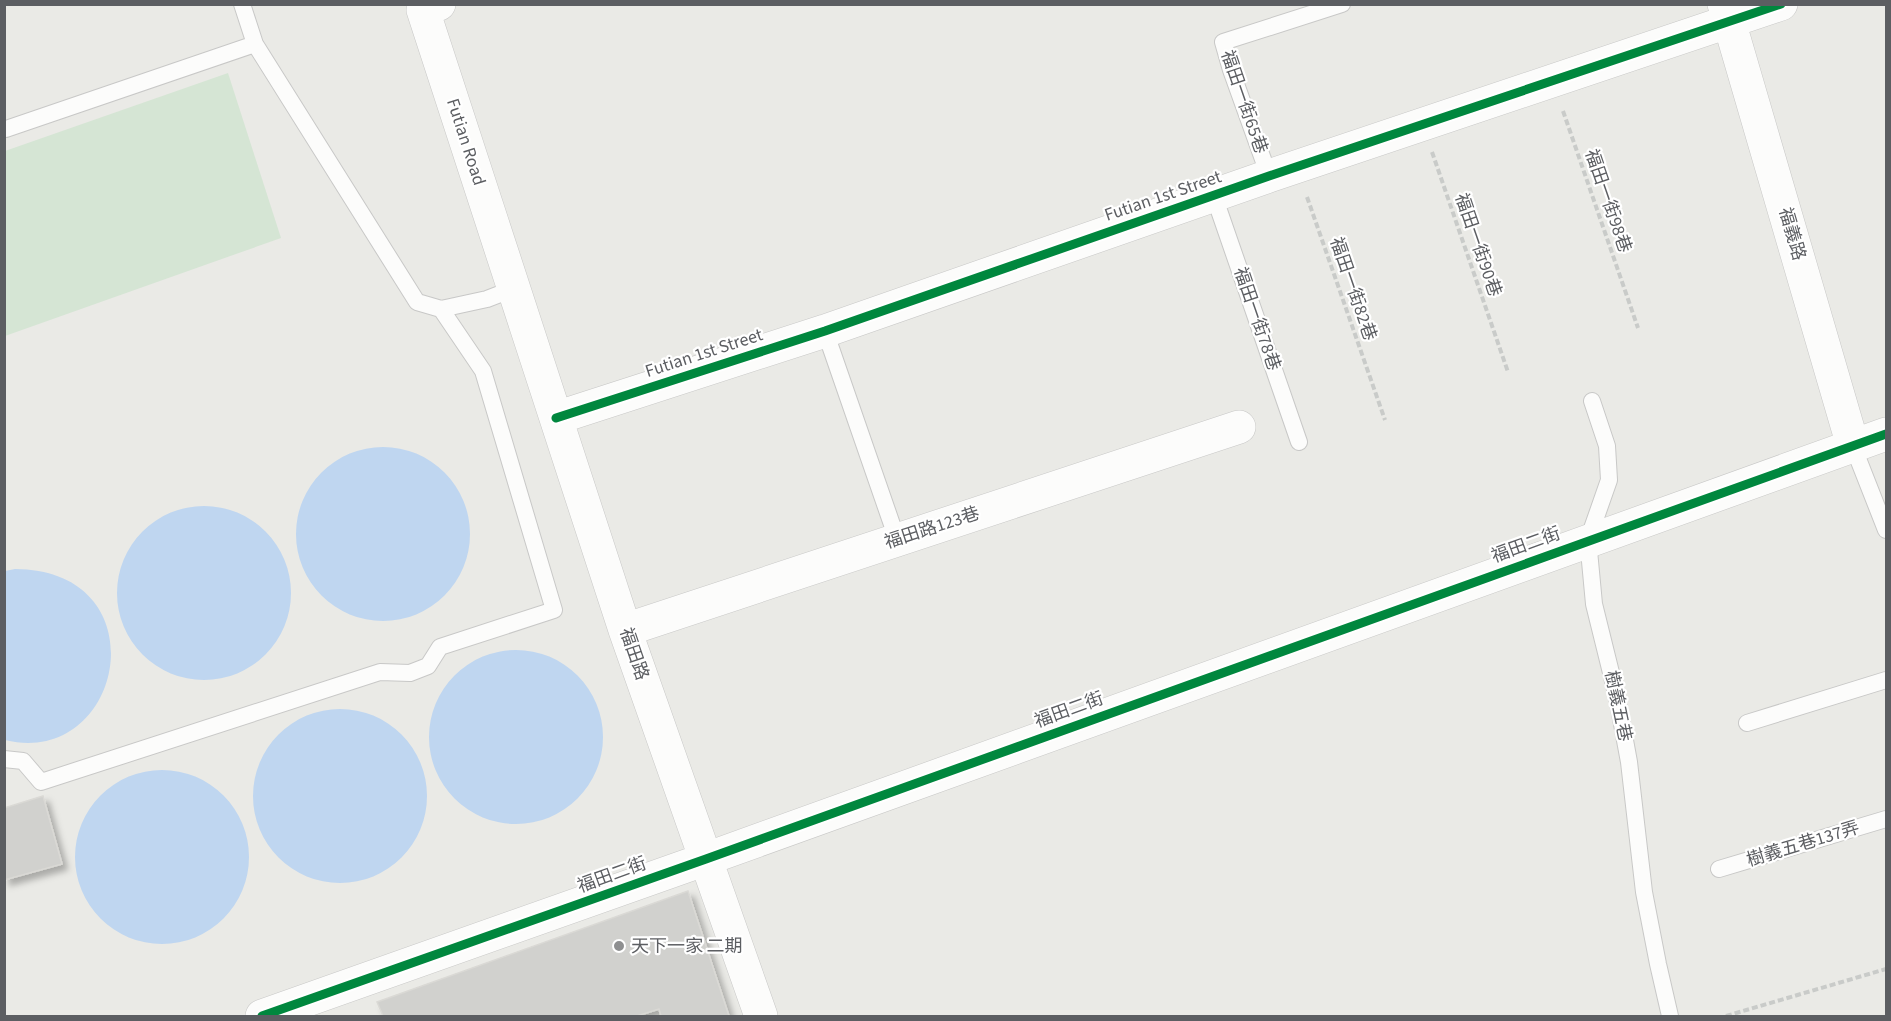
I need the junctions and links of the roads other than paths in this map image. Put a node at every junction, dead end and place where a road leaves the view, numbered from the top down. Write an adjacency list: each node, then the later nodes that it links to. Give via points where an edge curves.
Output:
1 (242, 4): 6 (lane)
2 (439, 4): 10 (street, Futian Road, via 423,10)
3 (1342, 4): 8 (lane, 福田一街65巷, via 1223,42 1231,70)
4 (1781, 4): 5 (street, Futian 1st Street)
5 (1727, 14): 8 (street, Futian 1st Street, via 1553,82); 18 (street, 福義路)
6 (255, 44): 7 (lane); 11 (lane, via 417,302)
7 (6, 129)
8 (1283, 172): 9 (street, Futian 1st Street)
9 (1214, 196): 12 (street, Futian 1st Street); 17 (lane, 福田一街78巷)
10 (513, 289): 11 (lane); 14 (street, 福田路)
11 (441, 309): 25 (lane, via 483,371 554,610 441,647 428,666 410,673 380,672 41,782 23,761)
12 (825, 332): 14 (street, Futian 1st Street); 20 (lane)
13 (1592, 401): 21 (lane, 樹義五巷, via 1607,446 1609,480)
14 (556, 418): 22 (street, 福田路)
15 (1239, 427): 20 (street, 福田路123巷)
16 (1887, 434): 18 (street, 福田二街)
17 (1299, 442)
18 (1853, 446): 19 (lane); 21 (street, 福田二街)
19 (1887, 530)
20 (897, 539): 22 (street, 福田路123巷)
21 (1588, 540): 27 (street, 福田二街); 31 (lane, 樹義五巷, via 1594,604 1629,762 1644,892)
22 (625, 630): 27 (street, 福田路)
23 (1887, 680): 24 (lane)
24 (1747, 723)
25 (4, 759)
26 (1887, 819): 28 (lane, 樹義五巷137弄)
27 (706, 859): 29 (street, 福田二街); 30 (street, 福田路)
28 (1719, 868)
29 (262, 1017)
30 (761, 1017)
31 (1670, 1017)

